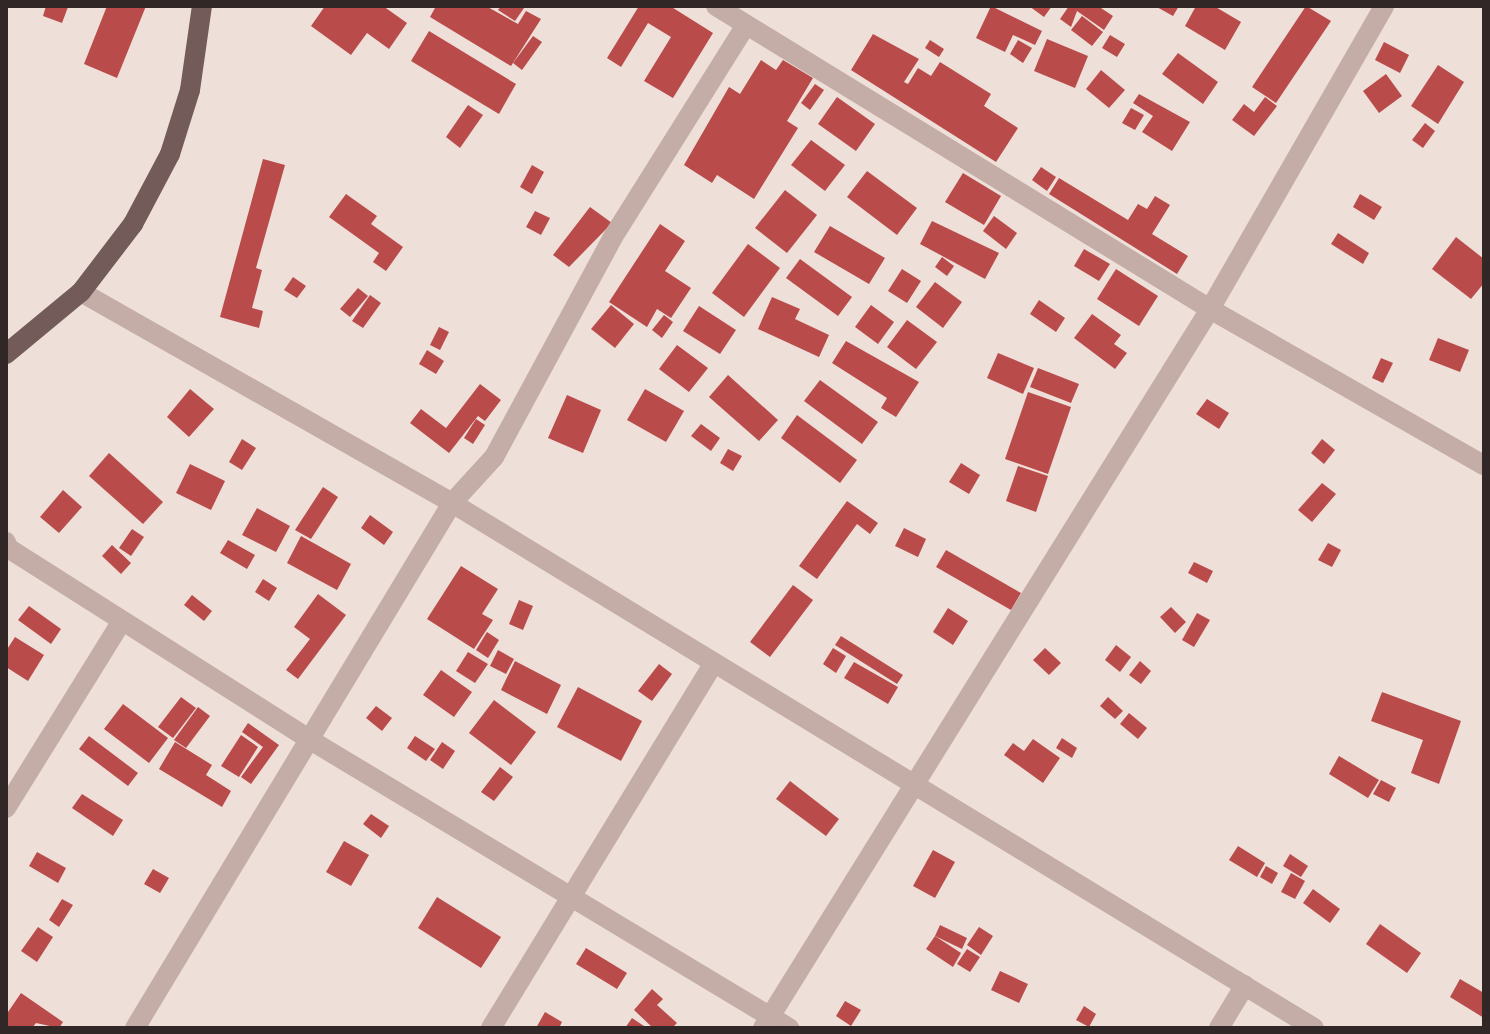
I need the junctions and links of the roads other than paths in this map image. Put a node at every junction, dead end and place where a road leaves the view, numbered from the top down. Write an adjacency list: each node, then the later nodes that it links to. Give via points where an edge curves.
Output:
1 (202, 6): 5 (main road, via 190,90 170,154 133,224)
2 (716, 6): 4 (street)
3 (1384, 6): 6 (street)
4 (746, 25): 6 (street); 9 (street, via 613,237 494,457)
5 (81, 292): 7 (main road); 9 (street)
6 (1210, 309): 8 (street); 14 (street)
7 (6, 354)
8 (1484, 465)
9 (452, 503): 12 (street); 13 (street)
10 (6, 542): 11 (street)
11 (122, 621): 13 (street); 15 (street)
12 (713, 664): 14 (street); 16 (street)
13 (307, 738): 16 (street); 19 (street)
14 (916, 788): 17 (street); 18 (street)
15 (6, 808)
16 (571, 896): 18 (street); 20 (street)
17 (1245, 985): 22 (street); 23 (street)
18 (766, 1022): 21 (street)
19 (135, 1028)
20 (491, 1028)
21 (789, 1028)
22 (1219, 1028)
23 (1314, 1028)

